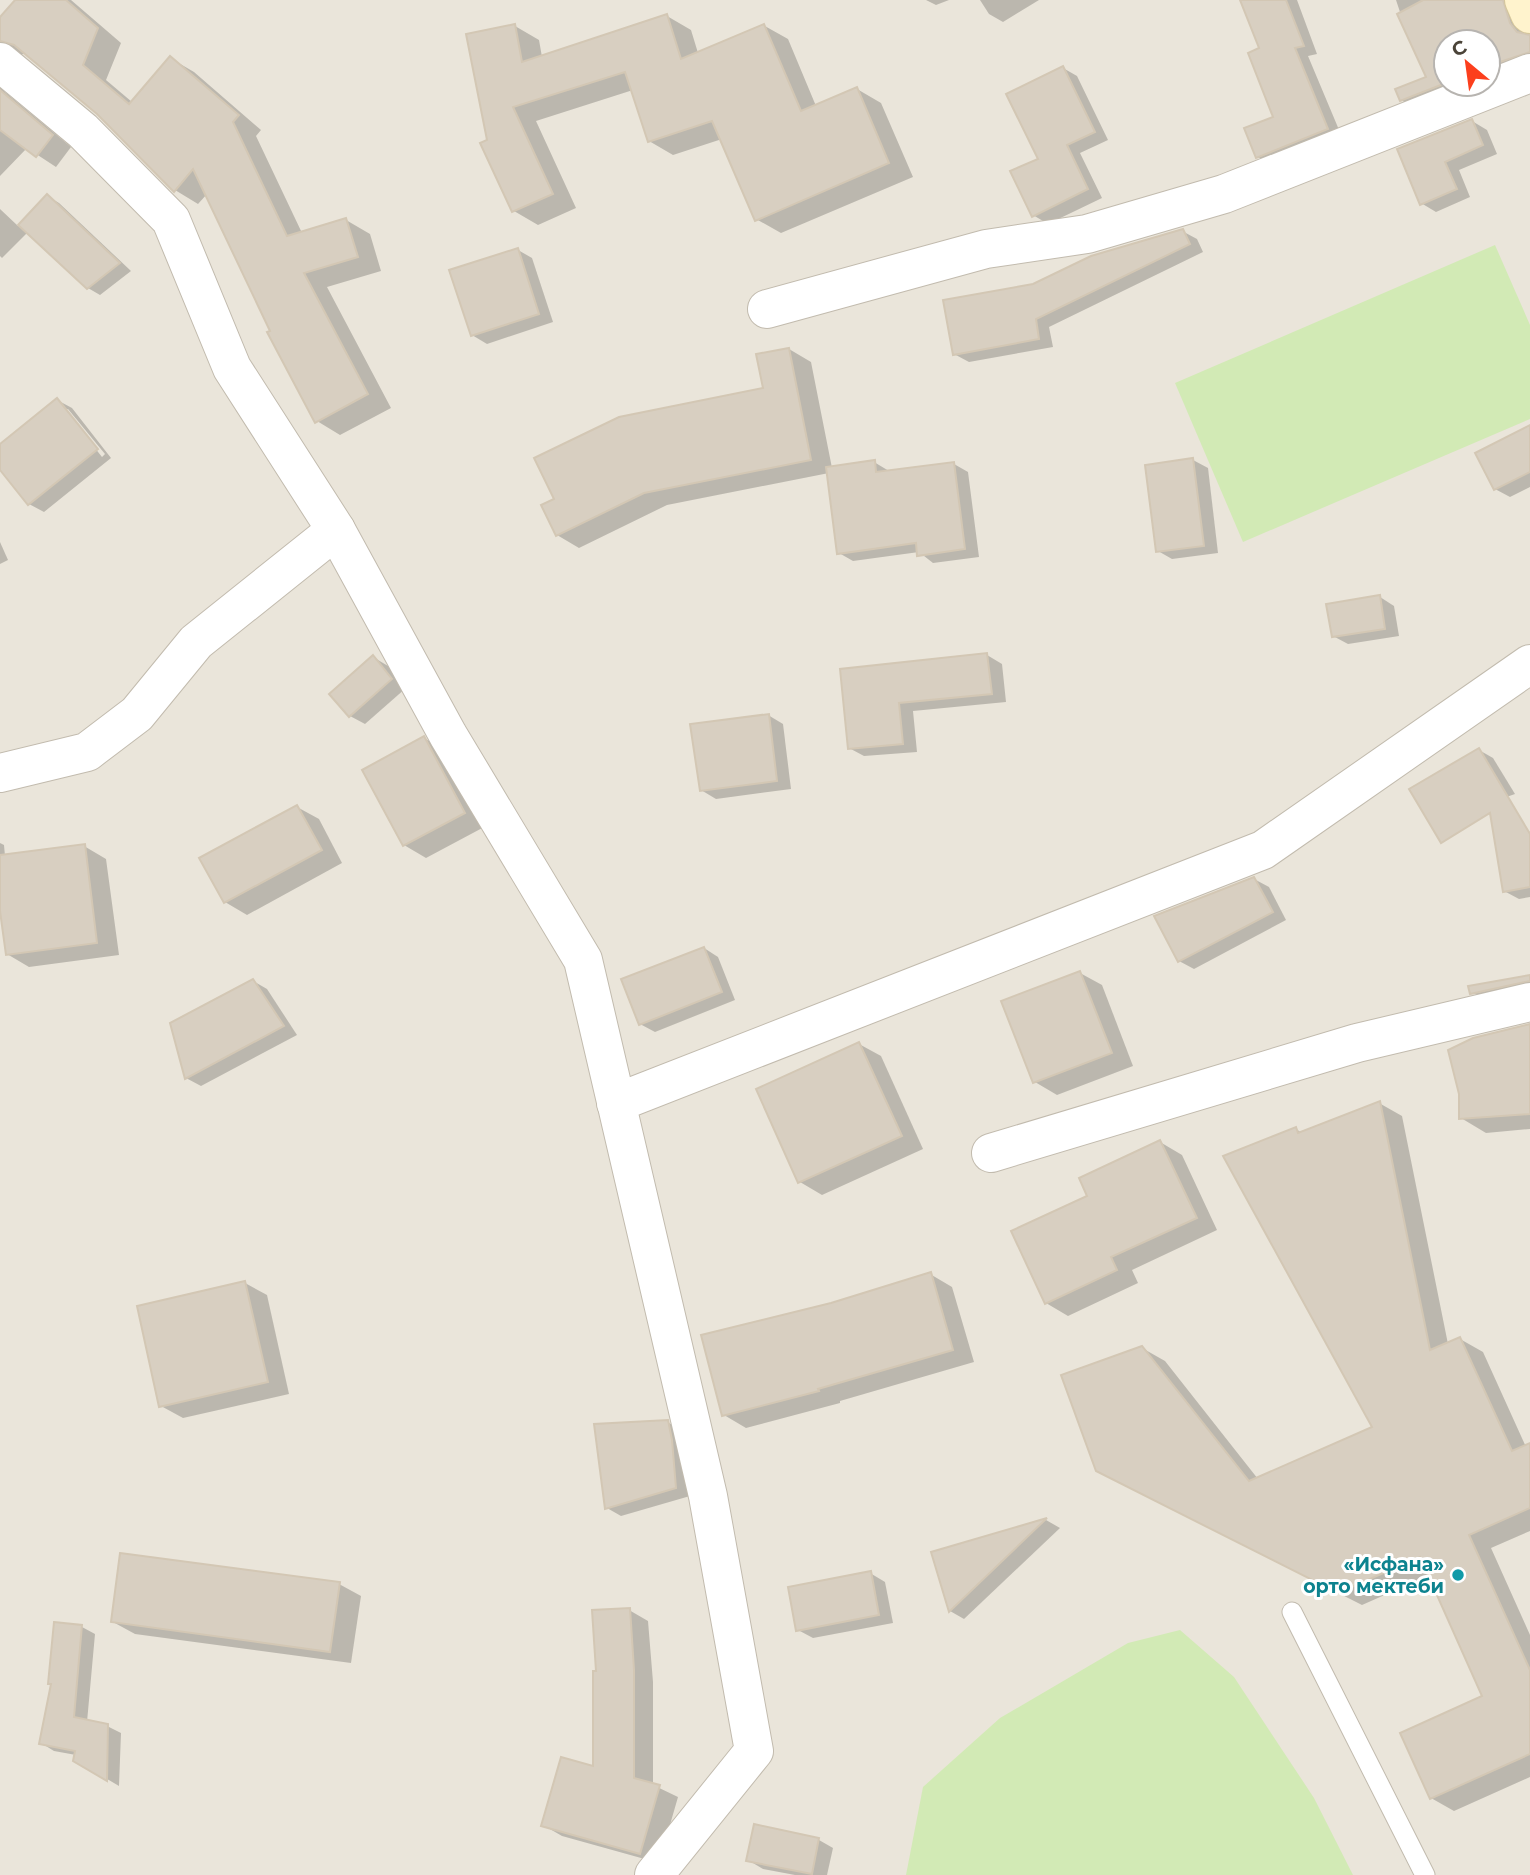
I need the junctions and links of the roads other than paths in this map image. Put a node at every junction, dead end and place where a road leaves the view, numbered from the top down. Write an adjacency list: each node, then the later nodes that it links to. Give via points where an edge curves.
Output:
1 (1524, 0): 2 (street)
2 (1530, 14)
3 (0, 62): 6 (street, via 83,131 171,220 232,368)
4 (1530, 73): 5 (street, via 1224,194 1087,234 986,249)
5 (767, 309)
6 (336, 530): 8 (street, via 197,642 137,714 87,752); 10 (street, via 448,735 583,960)
7 (1530, 664): 10 (street, via 1263,850)
8 (0, 774)
9 (1530, 1002): 11 (street, via 1357,1043)
10 (616, 1103): 13 (street, via 708,1496 754,1751)
11 (991, 1153)
12 (1292, 1612): 14 (lane)
13 (654, 1875)
14 (1425, 1875)

